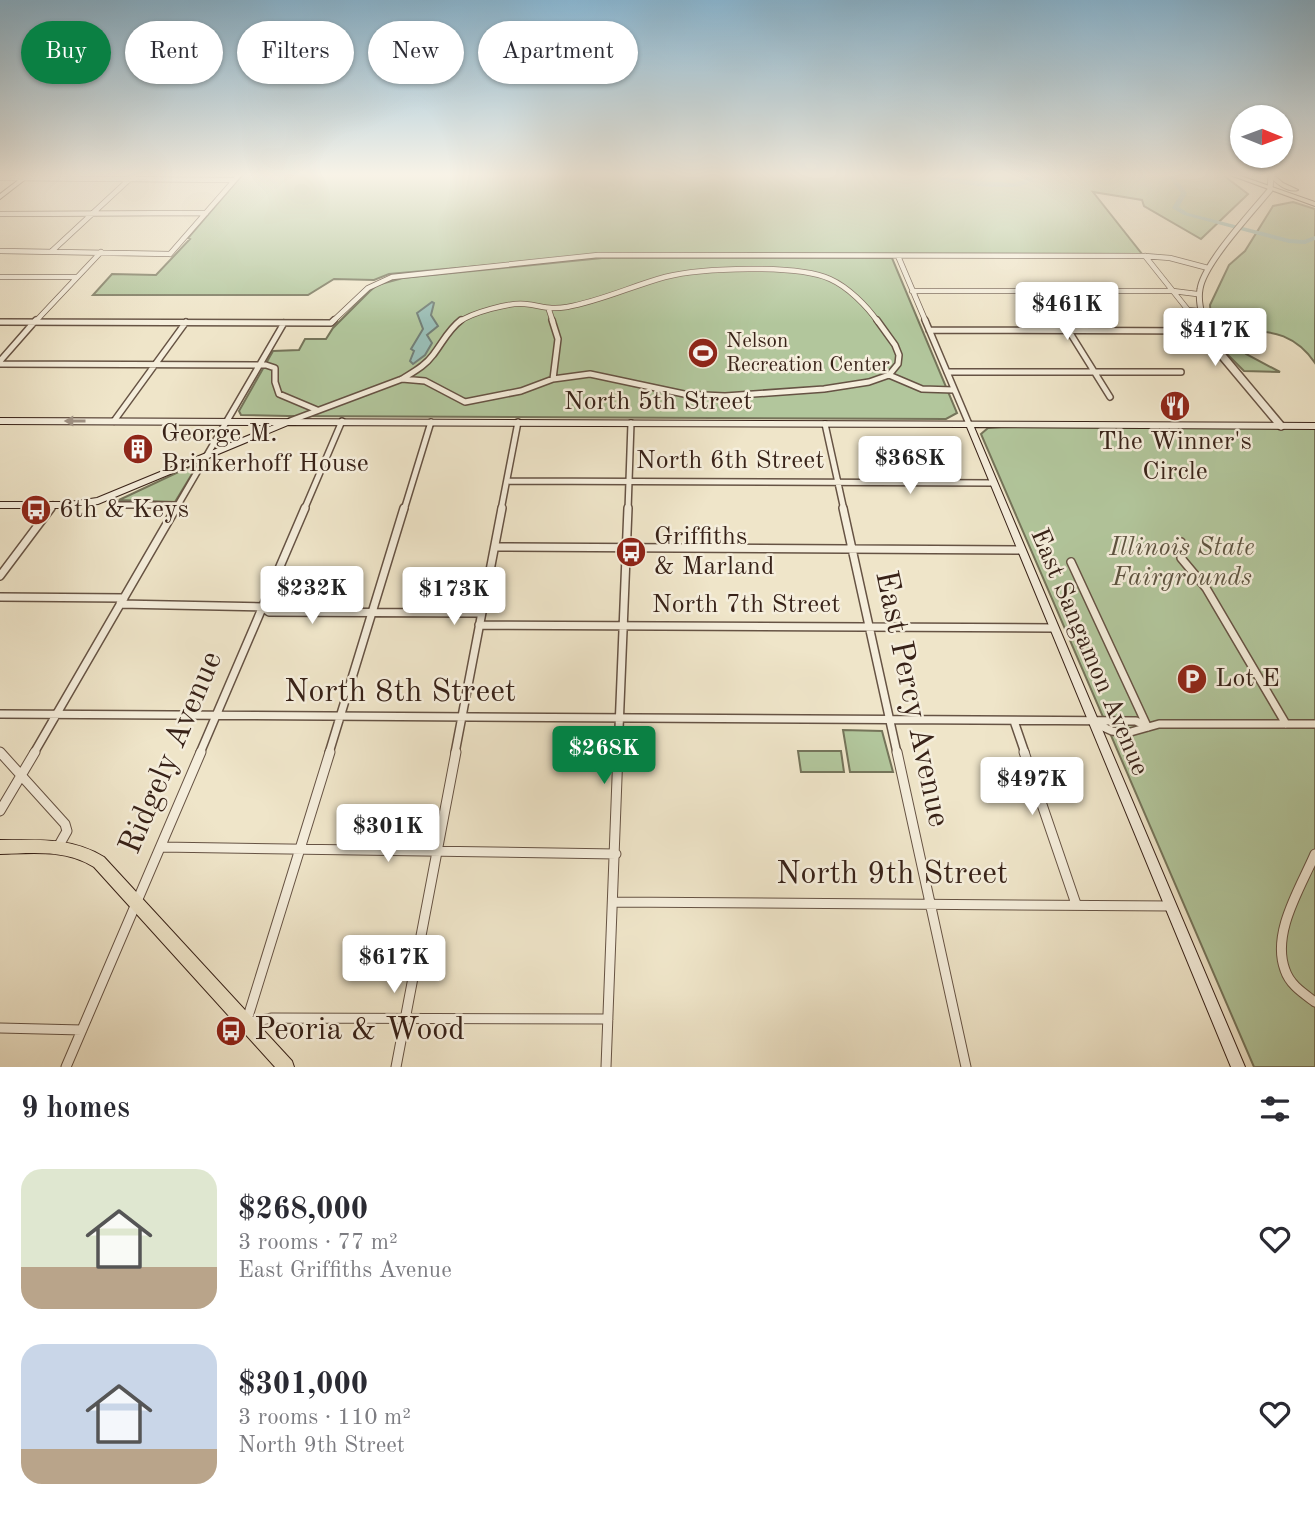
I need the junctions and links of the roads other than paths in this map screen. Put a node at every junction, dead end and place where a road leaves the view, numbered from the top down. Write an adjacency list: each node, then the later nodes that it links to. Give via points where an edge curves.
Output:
1 (80, 225): 5 (street)
2 (196, 225): 6 (street, via 170,254)
3 (1243, 225): 11 (street)
4 (3, 253): 5 (street)
5 (50, 253): 6 (street)
6 (100, 254): 13 (street)
7 (898, 256): 8 (street); 10 (street, East Sangamon Avenue); 23 (street, via 598,255 381,280 331,323)
8 (911, 256): 9 (street); 10 (street)
9 (1144, 256): 11 (street); 16 (street)
10 (901, 263): 14 (street, East Sangamon Avenue)
11 (1208, 268): 17 (street)
12 (0, 277): 13 (street)
13 (76, 277): 21 (street)
14 (912, 291): 15 (street); 24 (street, East Sangamon Avenue)
15 (1044, 291): 16 (street); 25 (street)
16 (1173, 291): 17 (street); 19 (street, via 1188,310)
17 (1197, 294): 19 (street)
18 (550, 310): 30 (street, via 509,305 462,319 448,330); 34 (street, via 677,274 724,268 804,273 837,282 875,317 895,345 899,360); 36 (street, via 558,340)
19 (1199, 312): 26 (street)
20 (0, 322): 21 (street)
21 (35, 322): 22 (street); 27 (street)
22 (186, 323): 23 (street); 28 (street)
23 (284, 323): 29 (street)
24 (929, 330): 25 (street); 31 (street, East Sangamon Avenue)
25 (1068, 330): 26 (street); 32 (street)
26 (1206, 331): 55 (street)
27 (0, 363): 28 (street)
28 (155, 364): 29 (street); 42 (street)
29 (259, 365): 40 (street, via 275,368 275,387 282,397); 43 (street)
30 (422, 366): 35 (street); 37 (street)
31 (947, 372): 32 (street); 38 (street, East Sangamon Avenue)
32 (1095, 372): 33 (street); 39 (street)
33 (1181, 372)
34 (889, 375): 36 (street, via 824,388 708,396 659,390 600,374); 38 (street, via 922,388)
35 (402, 379): 37 (street); 40 (street)
36 (553, 379): 37 (street, via 465,402)
37 (425, 381)
38 (954, 390): 53 (street, East Sangamon Avenue)
39 (1110, 397)
40 (317, 410): 45 (street)
41 (0, 421): 42 (main road, North 5th Street, one-way to 41)
42 (114, 421): 43 (main road, North 5th Street)
43 (227, 421): 44 (main road, North 5th Street); 60 (street)
44 (250, 421): 45 (main road, North 5th Street); 58 (main road, via 264,426)
45 (290, 421): 46 (main road, North 5th Street); 57 (main road)
46 (305, 421): 47 (main road, North 5th Street); 57 (main road)
47 (342, 421): 48 (main road, North 5th Street); 78 (street, Ridgely Avenue)
48 (431, 422): 49 (main road, North 5th Street); 79 (street)
49 (518, 422): 50 (main road, North 5th Street); 61 (street)
50 (631, 423): 51 (main road, North 5th Street); 62 (street)
51 (825, 424): 52 (main road, North 5th Street); 63 (street, East Percy Avenue)
52 (944, 424): 53 (main road, North 5th Street); 59 (main road, via 965,432)
53 (969, 425): 54 (main road, North 5th Street); 59 (main road, East Sangamon Avenue)
54 (994, 425): 55 (main road, North 5th Street); 59 (main road, via 979,430)
55 (1281, 426): 56 (main road, North 5th Street)
56 (1315, 426)
57 (268, 430): 58 (main road)
58 (237, 443): 60 (main road)
59 (977, 443): 64 (main road, East Sangamon Avenue)
60 (206, 456): 65 (main road); 68 (street)
61 (508, 481): 62 (street, North 6th Street); 70 (street)
62 (629, 482): 63 (street, North 6th Street); 71 (street)
63 (837, 482): 64 (street, North 6th Street); 72 (street, East Percy Avenue)
64 (994, 483): 73 (main road, East Sangamon Avenue)
65 (110, 497): 67 (main road); 68 (street, via 117,505)
66 (0, 505): 67 (main road)
67 (53, 505): 75 (street)
68 (178, 505): 77 (street)
69 (1181, 542): 94 (street, via 1181,558 1206,588)
70 (495, 547): 71 (street); 80 (street)
71 (627, 548): 72 (street); 82 (street)
72 (851, 549): 73 (street); 83 (street, East Percy Avenue)
73 (1021, 550): 84 (main road, East Sangamon Avenue)
74 (1071, 562): 96 (street)
75 (0, 576)
76 (0, 597): 77 (street)
77 (122, 601): 78 (street); 86 (street)
78 (263, 607): 79 (street, via 269,612); 87 (street, Ridgely Avenue)
79 (371, 612): 80 (street); 88 (street)
80 (481, 613): 81 (street)
81 (479, 625): 82 (street, North 7th Street); 89 (street)
82 (624, 625): 83 (street, North 7th Street); 90 (street)
83 (870, 627): 84 (street, North 7th Street); 91 (street, East Percy Avenue)
84 (1054, 628): 93 (main road, East Sangamon Avenue)
85 (0, 714): 86 (street, North 8th Street)
86 (56, 715): 87 (street, North 8th Street); 98 (street)
87 (216, 716): 88 (street, North 8th Street); 102 (street, Ridgely Avenue)
88 (340, 718): 89 (street, North 8th Street); 103 (street)
89 (463, 719): 90 (street, North 8th Street); 104 (street)
90 (620, 719): 91 (street, North 8th Street); 105 (street)
91 (890, 721): 92 (street, North 8th Street); 109 (street, East Percy Avenue)
92 (1014, 722): 93 (street, North 8th Street); 110 (street)
93 (1094, 723): 96 (street, North 8th Street, via 1111,732 1141,732); 111 (main road, East Sangamon Avenue)
94 (1286, 724): 95 (street, North 8th Street); 96 (street, North 8th Street)
95 (1315, 724)
96 (1147, 727)
97 (0, 752): 98 (street)
98 (21, 776): 99 (street); 101 (street, via 65,824 67,831)
99 (0, 811)
100 (0, 847): 101 (main road)
101 (58, 847): 107 (main road, via 94,858)
102 (161, 847): 103 (street); 107 (street, Ridgely Avenue)
103 (301, 847): 104 (street); 115 (street)
104 (437, 850): 105 (street); 113 (street)
105 (615, 854): 108 (street)
106 (1315, 854): 112 (street, via 1280,951 1286,975)
107 (137, 902): 115 (main road); 117 (street, Ridgely Avenue)
108 (613, 902): 109 (street, North 9th Street); 114 (street)
109 (929, 903): 110 (street, North 9th Street); 122 (street, East Percy Avenue)
110 (1076, 904): 111 (street, North 9th Street)
111 (1171, 906): 123 (main road, East Sangamon Avenue)
112 (1315, 1002)
113 (405, 1018): 114 (street); 115 (street, via 272,1018); 120 (street)
114 (608, 1019): 121 (street)
115 (246, 1023): 119 (main road)
116 (0, 1028): 117 (street)
117 (82, 1030): 118 (street, Ridgely Avenue)
118 (66, 1067)
119 (286, 1067)
120 (396, 1067)
121 (606, 1067)
122 (966, 1067)
123 (1238, 1067)

